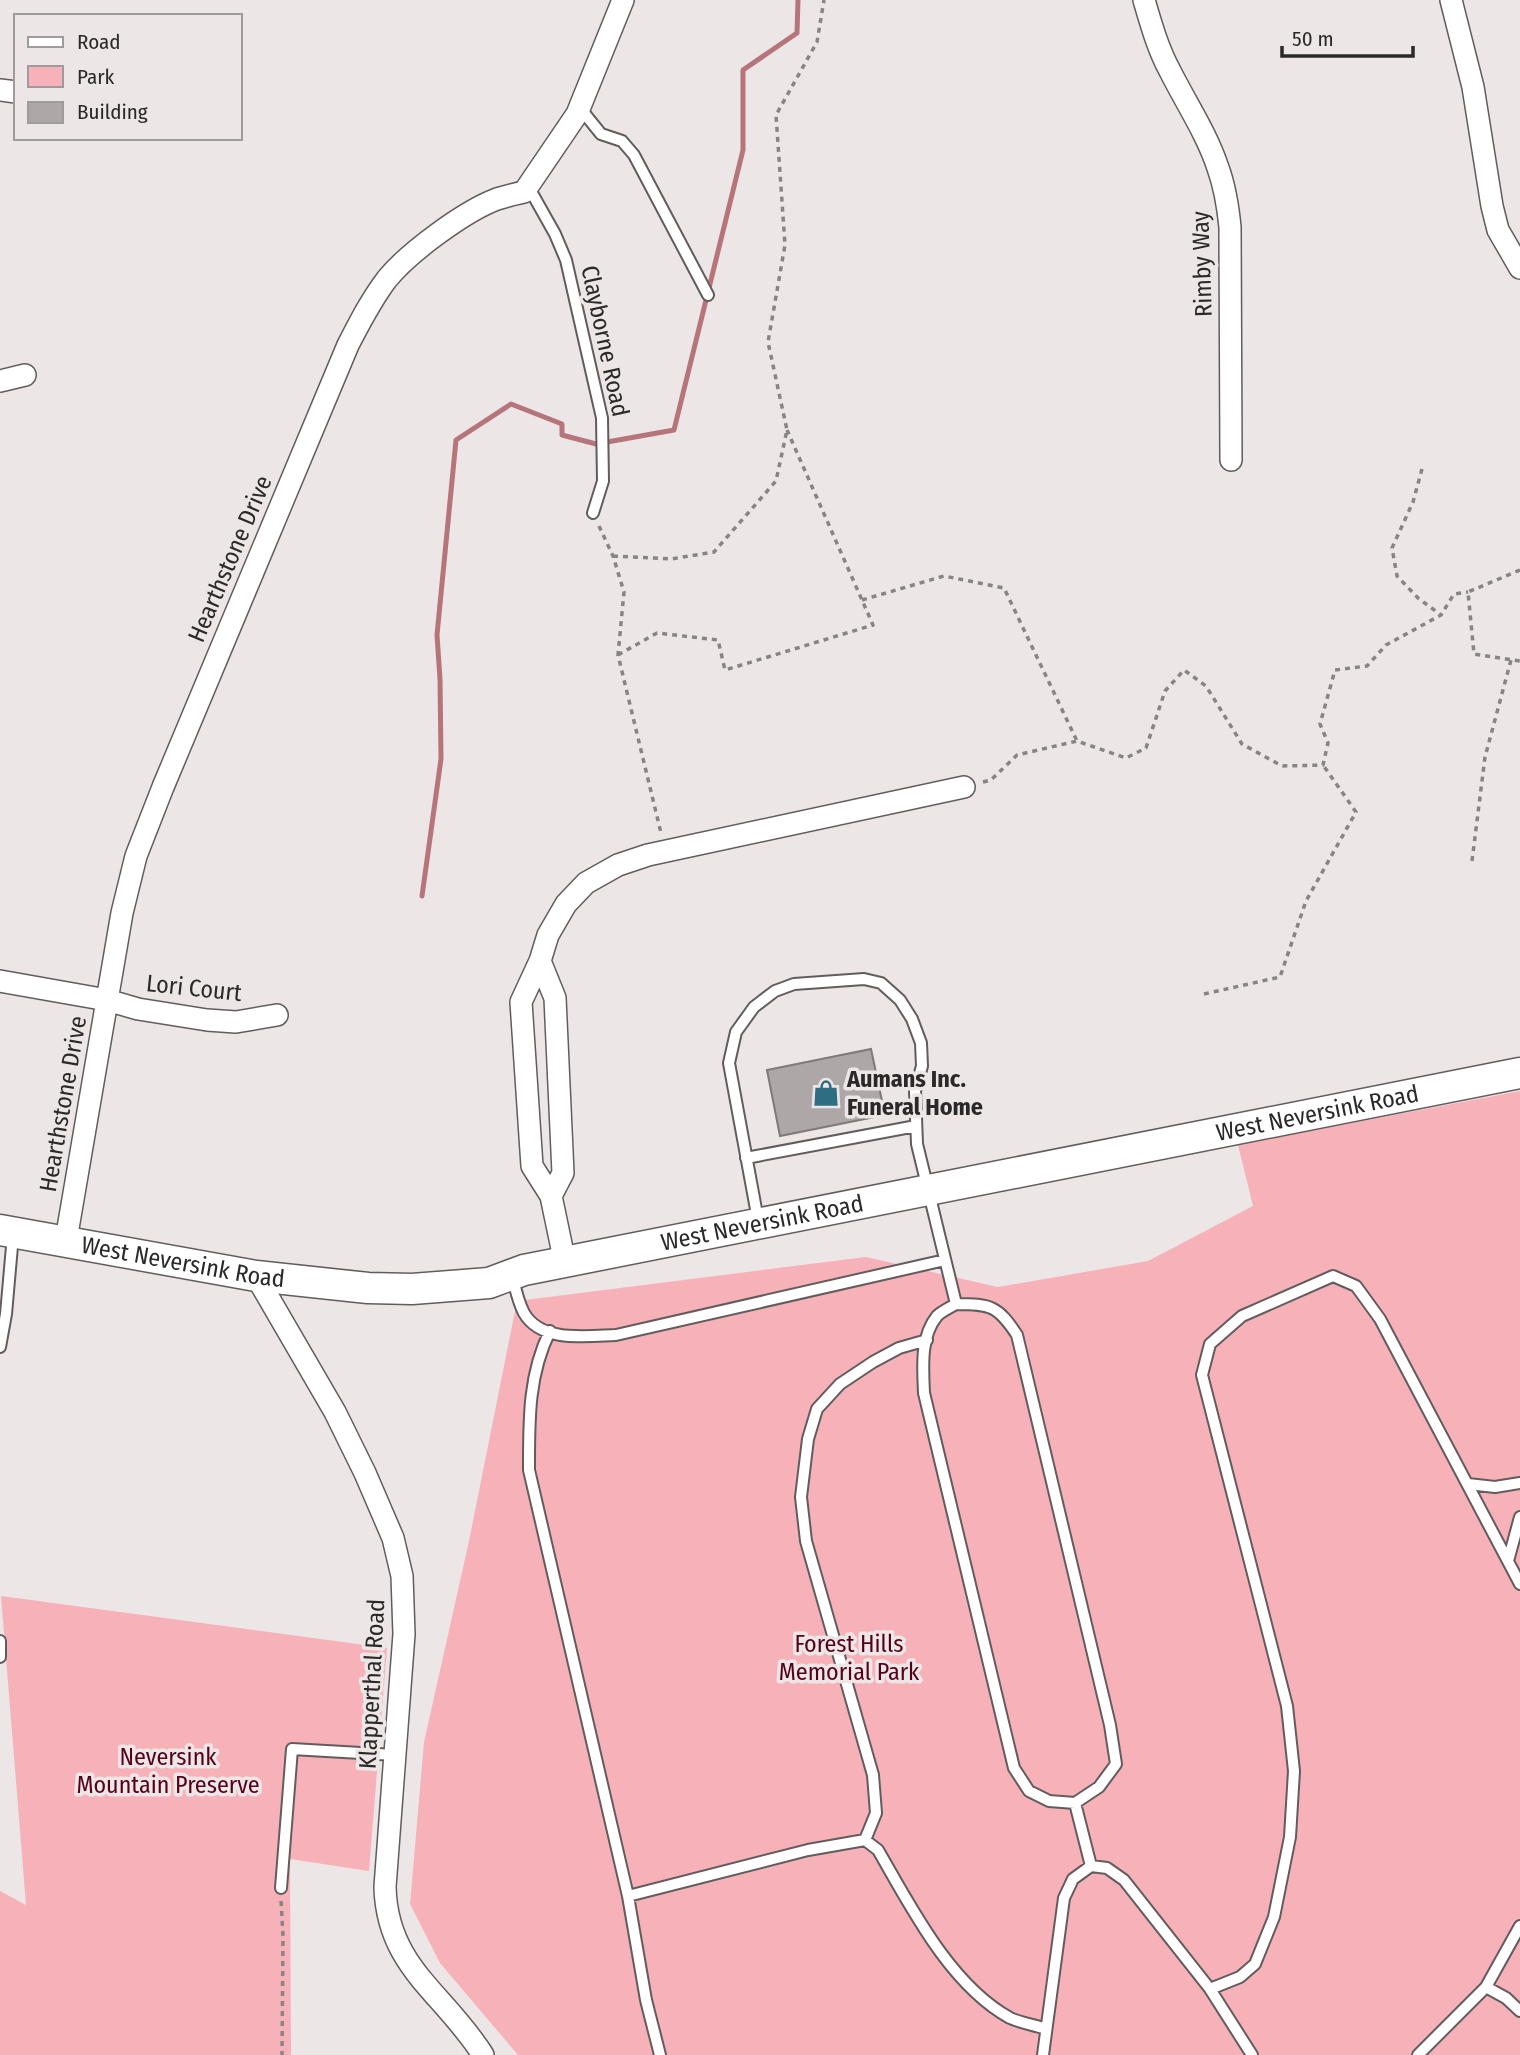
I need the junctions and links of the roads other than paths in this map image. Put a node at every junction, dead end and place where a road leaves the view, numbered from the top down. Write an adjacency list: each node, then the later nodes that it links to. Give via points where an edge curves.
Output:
1 (623, 0): 4 (street)
2 (1144, 0): 10 (street, Rimby Way, via 1168,69 1207,139 1227,204)
3 (1451, 0): 6 (street, via 1473,87 1498,230)
4 (580, 108): 5 (street); 7 (lane, via 601,134 622,141 634,155)
5 (528, 186): 11 (lane, Clayborne Road, via 566,260 602,418 603,481); 15 (street, Hearthstone Drive, via 524,192 496,199 417,250 389,277 363,315 136,856)
6 (1520, 268)
7 (708, 295)
8 (25, 375): 9 (street)
9 (0, 381)
10 (1231, 460)
11 (593, 513)
12 (964, 788): 13 (street, via 618,865 586,883 566,904 548,935)
13 (540, 961): 21 (street, via 555,998 563,1160 563,1173); 21 (street, via 521,1002 532,1166)
14 (0, 981): 15 (street, Lori Court)
15 (107, 1000): 16 (street, Lori Court, via 207,1020 236,1022); 24 (street, Hearthstone Drive)
16 (277, 1015)
17 (1520, 1073): 20 (street, West Neversink Road)
18 (916, 1126): 19 (lane); 19 (lane, via 921,1042 900,1000 881,983 863,979 794,984 754,1007 736,1032 729,1063); 20 (lane)
19 (746, 1158): 22 (lane)
20 (927, 1189): 22 (street, West Neversink Road); 25 (lane)
21 (551, 1196): 26 (street)
22 (758, 1223): 26 (street, West Neversink Road)
23 (7, 1231): 24 (street, West Neversink Road); 32 (lane, via 6,1314)
24 (66, 1240): 28 (street, West Neversink Road)
25 (945, 1260): 29 (lane); 30 (lane, via 617,1335 566,1336)
26 (565, 1262): 27 (street, West Neversink Road)
27 (512, 1274): 28 (street, West Neversink Road, via 489,1283 412,1289 368,1289); 30 (lane, via 524,1313 537,1327)
28 (256, 1276): 40 (street, Klapperthal Road, via 335,1412 393,1538 404,1595)
29 (956, 1304): 31 (lane, via 938,1315); 41 (lane, via 980,1304 1003,1313 1017,1335 1027,1375 1116,1764 1099,1787)
30 (550, 1331): 45 (lane, via 534,1372 529,1470)
31 (927, 1340): 41 (lane, via 922,1357 924,1393 1014,1768 1028,1791 1049,1801); 42 (lane, via 898,1348 840,1384 817,1409 808,1439 801,1497 806,1541 873,1775 876,1813)
32 (0, 1347)
33 (1520, 1483): 34 (lane, via 1495,1487)
34 (1468, 1484): 36 (lane); 48 (lane, via 1380,1319 1356,1286 1333,1276 1242,1316 1210,1344 1202,1375 1287,1706 1294,1771 1290,1838 1274,1917 1255,1964 1240,1977)
35 (1520, 1517): 36 (lane)
36 (1508, 1561): 37 (lane)
37 (1520, 1584)
38 (0, 1641): 39 (lane)
39 (0, 1657)
40 (395, 1755): 44 (lane, via 292,1749); 51 (street, Klapperthal Road, via 385,1887 388,1920 408,1964 463,2025)
41 (1075, 1803): 43 (lane)
42 (865, 1840): 45 (lane); 50 (lane, via 878,1850 930,1938 960,1976 1011,2018)
43 (1091, 1866): 48 (lane, via 1107,1868 1125,1880); 50 (lane, via 1073,1879 1065,1898)
44 (281, 1888)
45 (628, 1896): 52 (lane)
46 (1520, 1926): 47 (lane)
47 (1486, 1987): 49 (lane); 55 (lane)
48 (1210, 1989): 54 (lane)
49 (1520, 2011)
50 (1046, 2029): 53 (lane)
51 (483, 2055)
52 (660, 2055)
53 (1043, 2055)
54 (1252, 2055)
55 (1418, 2055)

